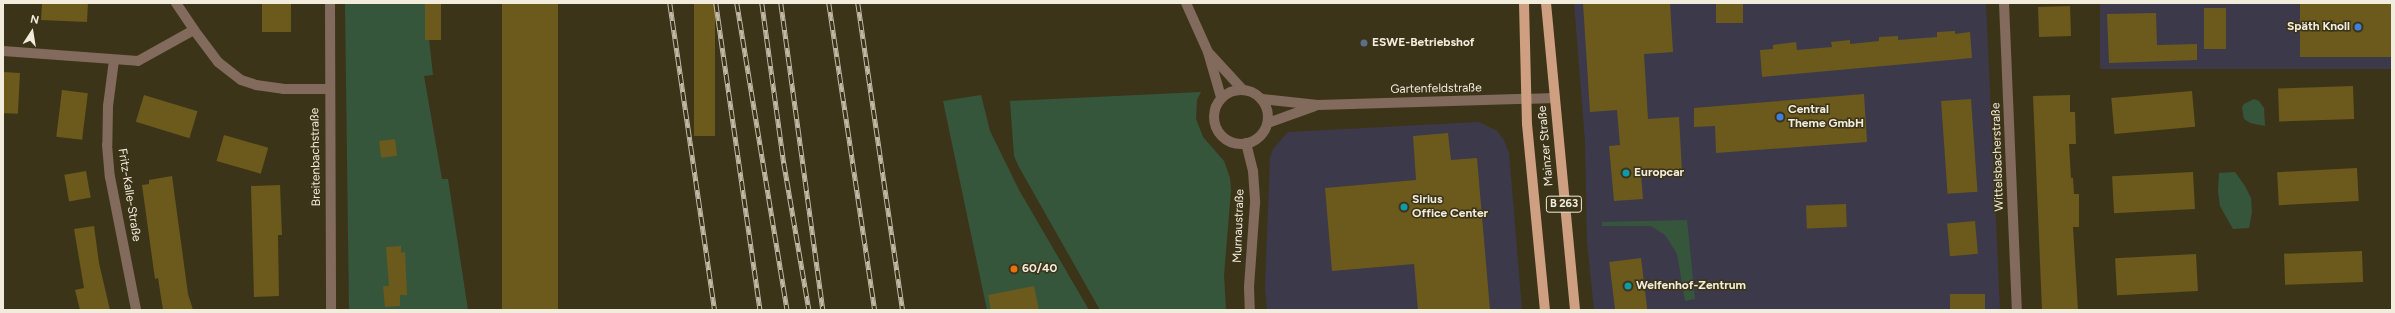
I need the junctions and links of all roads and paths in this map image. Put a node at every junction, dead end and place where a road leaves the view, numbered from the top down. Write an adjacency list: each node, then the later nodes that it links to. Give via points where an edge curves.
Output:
1 (176, 3): 7 (street)
2 (330, 3): 11 (street, Breitenbachstraße)
3 (1186, 3): 9 (street)
4 (1524, 3): 16 (main road, Mainzer Straße)
5 (1546, 3): 15 (main road, Mainzer Straße / B 263)
6 (2004, 3): 25 (street, Wittelsbacherstraße)
7 (194, 30): 10 (street, via 144,60); 11 (street, via 218,62 242,80 283,90)
8 (3, 51): 10 (street)
9 (1208, 52): 12 (street); 13 (street)
10 (114, 60): 20 (street, Fritz-Kalle-Straße, via 108,106 107,145 110,177)
11 (329, 89): 21 (street, Breitenbachstraße)
12 (1242, 89): 13 (street); 14 (street)
13 (1221, 98): 19 (street, via 1213,119 1219,133 1231,142)
14 (1262, 98): 17 (street, Gartenfeldstraße); 18 (street, via 1268,112)
15 (1556, 98): 16 (street, Gartenfeldstraße); 24 (main road, Mainzer Straße / B 263)
16 (1525, 100): 17 (street, Gartenfeldstraße); 23 (main road, Mainzer Straße / B 263)
17 (1318, 105): 18 (street, Gartenfeldstraße)
18 (1268, 123): 19 (street, via 1258,138)
19 (1246, 143): 22 (street, Murnaustraße, via 1253,171 1255,203 1249,287)
20 (136, 310)
21 (331, 310)
22 (1250, 310)
23 (1545, 310)
24 (1575, 310)
25 (2017, 310)

